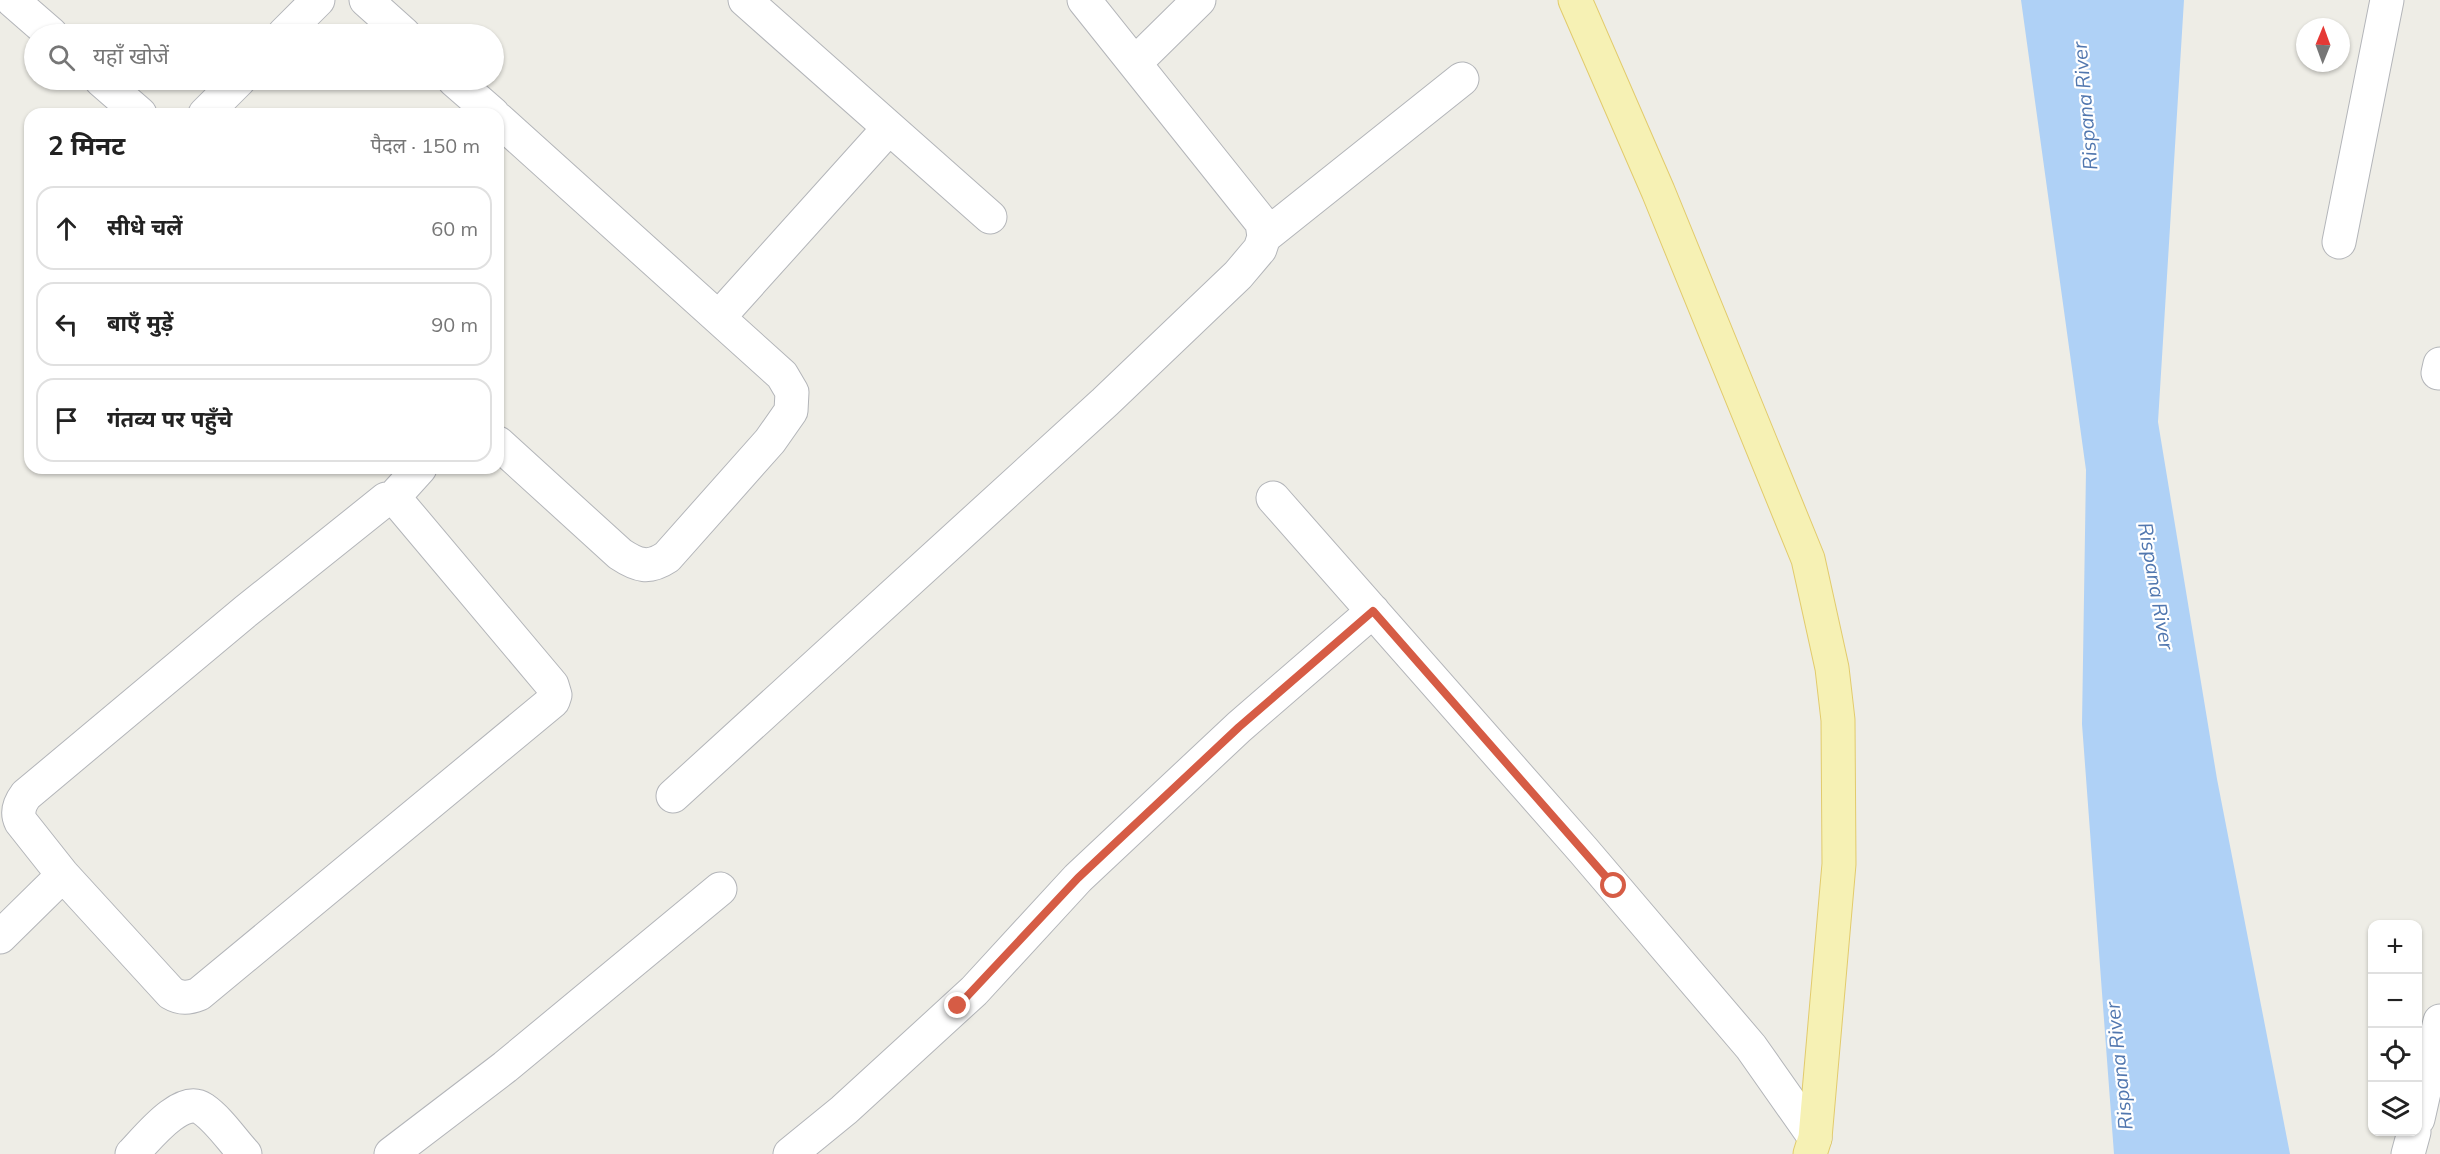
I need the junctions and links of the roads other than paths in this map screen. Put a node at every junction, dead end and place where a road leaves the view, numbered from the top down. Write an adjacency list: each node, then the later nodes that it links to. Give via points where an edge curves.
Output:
1 (12, 0): 9 (street)
2 (318, 0): 10 (street)
3 (366, 0): 11 (street)
4 (745, 0): 21 (street)
5 (1084, 0): 12 (street)
6 (1199, 0): 12 (street)
7 (1575, 0): 39 (main road, via 1658,191 1808,559 1832,668 1838,720 1839,864)
8 (2387, 0): 24 (street)
9 (40, 24)
10 (294, 24)
11 (393, 24)
12 (1136, 62): 23 (street, via 1262,223)
13 (1462, 80): 23 (street)
14 (112, 90): 17 (street)
15 (229, 90): 18 (street)
16 (465, 90): 19 (street)
17 (133, 108)
18 (211, 108)
19 (486, 108)
20 (504, 123): 25 (street)
21 (889, 128): 22 (street); 25 (street)
22 (990, 218)
23 (1264, 237): 32 (street, via 1260,249 1238,275 1105,402)
24 (2339, 242)
25 (719, 317): 26 (street, via 782,375 792,392 791,411 763,450 668,557 644,566 620,554)
26 (504, 448)
27 (415, 474): 29 (street)
28 (1273, 498): 30 (street)
29 (392, 499): 31 (street, via 379,503); 33 (street, via 552,685 555,695 551,705 191,998 171,993)
30 (1373, 611): 39 (street, via 1751,1047); 43 (street, via 1239,727 1078,878 974,991)
31 (13, 790): 33 (street, via 21,802 18,817)
32 (673, 796)
33 (63, 876): 35 (street)
34 (720, 889): 42 (street, via 505,1067)
35 (0, 937)
36 (2440, 1021): 37 (street)
37 (2422, 1101)
38 (2413, 1136): 44 (street)
39 (1813, 1146)
40 (132, 1154): 41 (street, via 174,1112 190,1106 203,1108)
41 (245, 1154)
42 (391, 1154)
43 (790, 1154)
44 (2409, 1154)

